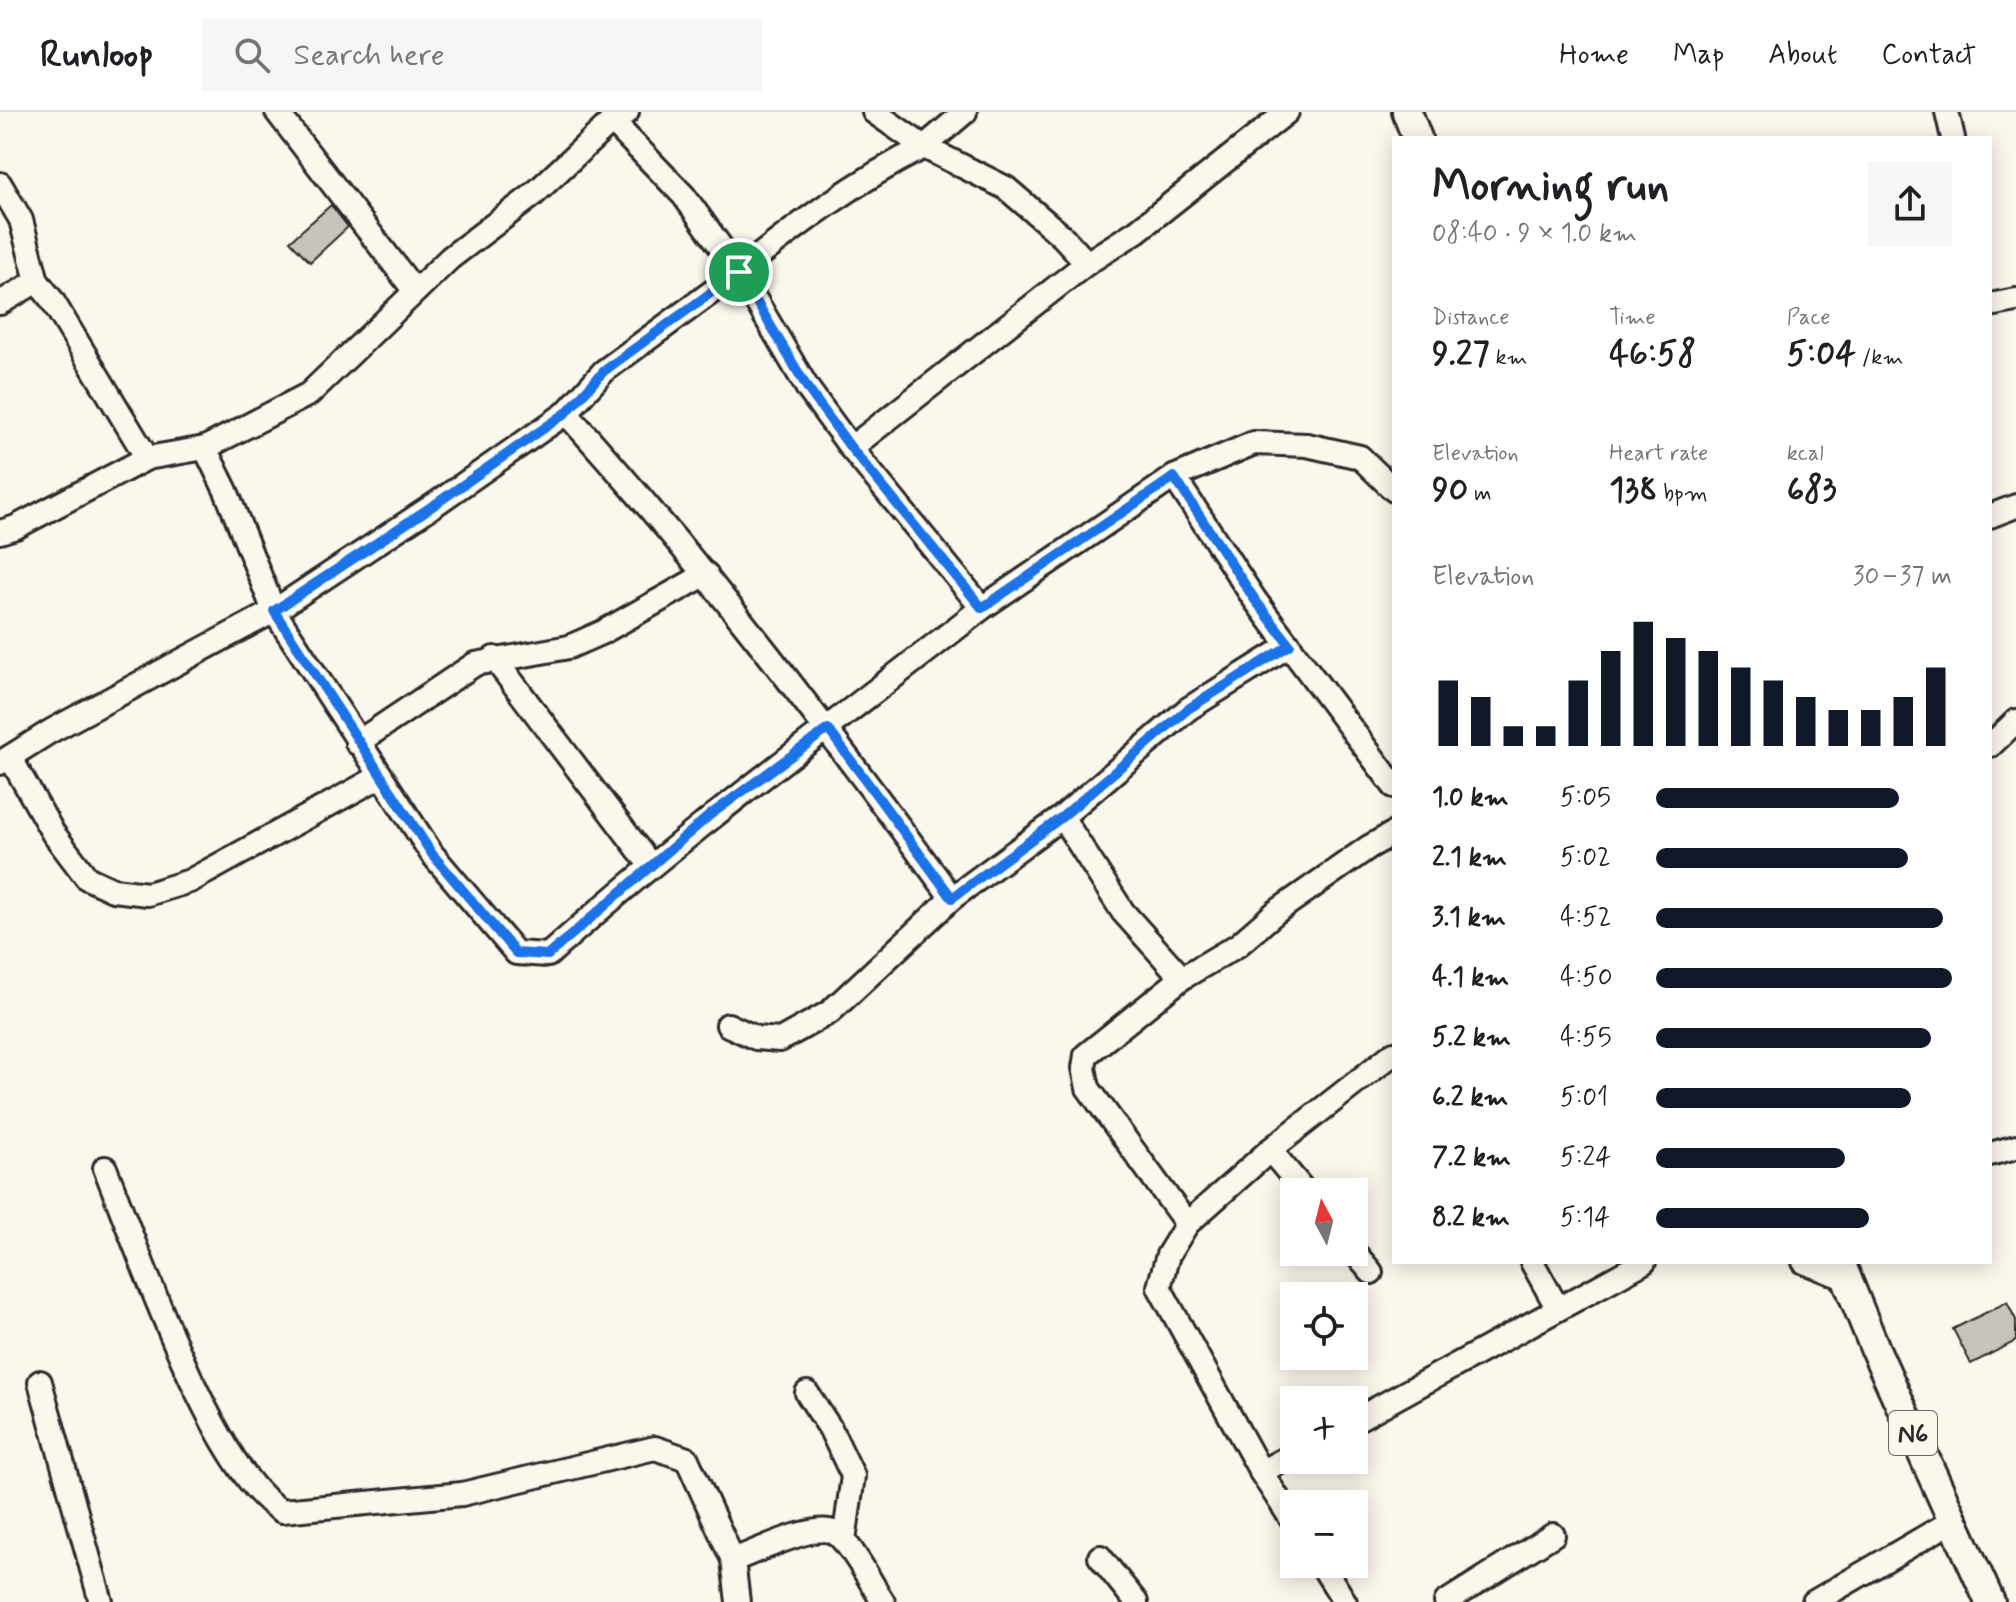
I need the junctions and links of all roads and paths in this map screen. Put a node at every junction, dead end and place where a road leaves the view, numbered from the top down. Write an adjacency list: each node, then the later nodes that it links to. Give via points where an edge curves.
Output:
1 (277, 112): 15 (street)
2 (874, 112): 10 (street)
3 (965, 112): 10 (street)
4 (1287, 112): 12 (street, via 1137,231)
5 (1407, 112): 8 (main road)
6 (1947, 112): 9 (street)
7 (620, 116): 13 (street); 15 (street, via 533,195)
8 (1416, 136)
9 (1953, 136)
10 (924, 147): 12 (street, via 1006,188); 13 (street, via 822,206)
11 (0, 184): 14 (street, via 21,220)
12 (1087, 263): 21 (street)
13 (739, 272): 19 (street, via 604,371); 21 (street, via 808,389)
14 (37, 281): 18 (street); 22 (street)
15 (414, 290): 20 (street, via 309,394)
16 (2016, 300): 17 (street)
17 (1992, 301)
18 (0, 303)
19 (566, 413): 28 (street); 30 (street)
20 (205, 448): 22 (street); 30 (street)
21 (851, 448): 29 (street)
22 (147, 458): 27 (street)
23 (1174, 477): 24 (street, via 1254,443 1307,445 1360,457); 29 (street); 31 (street)
24 (1392, 488)
25 (2016, 506): 26 (street)
26 (1992, 515)
27 (0, 532)
28 (706, 574): 32 (street, via 569,647); 34 (street)
29 (982, 608): 34 (street)
30 (274, 611): 36 (street); 37 (street)
31 (1290, 645): 39 (street); 40 (street, via 1188,709)
32 (494, 658): 36 (street, via 475,664); 42 (street)
33 (2016, 721): 35 (street)
34 (828, 729): 42 (street, via 710,815); 43 (street)
35 (1992, 742)
36 (357, 743): 38 (street)
37 (5, 760): 38 (street, via 87,878 113,890 148,894 190,881)
38 (379, 777): 42 (street, via 432,854 516,953 548,955)
39 (1392, 783)
40 (1062, 817): 43 (street); 44 (street, via 1123,912)
41 (1392, 834): 44 (street, via 1276,912 1238,945)
42 (651, 866)
43 (952, 898): 45 (street, via 807,1028 780,1040 756,1038)
44 (1182, 978): 52 (street, via 1086,1055 1084,1068 1088,1088)
45 (728, 1025)
46 (1392, 1055): 48 (street)
47 (2016, 1147): 49 (street)
48 (1270, 1150): 51 (street); 52 (street)
49 (1992, 1153)
50 (105, 1168): 70 (street, via 225,1449 265,1502 282,1511 462,1494 655,1448 687,1459)
51 (1293, 1178)
52 (1187, 1224): 64 (street, via 1168,1255 1159,1287)
53 (1533, 1264): 59 (street)
54 (1640, 1264): 59 (street)
55 (1813, 1264): 57 (street)
56 (1366, 1266): 58 (street)
57 (1844, 1271): 66 (main road, N6)
58 (1371, 1272)
59 (1558, 1309): 62 (street)
60 (40, 1382): 72 (street)
61 (807, 1393): 68 (street, via 853,1476)
62 (1368, 1413)
63 (1280, 1462): 64 (street)
64 (1261, 1472): 65 (street)
65 (1280, 1501)
66 (1954, 1520): 78 (street); 79 (main road, N6)
67 (1553, 1535): 77 (street)
68 (844, 1541): 70 (street, via 832,1531 816,1530); 74 (street)
69 (1100, 1557): 75 (street)
70 (733, 1560): 73 (street)
71 (1330, 1578): 76 (street)
72 (101, 1602)
73 (738, 1602)
74 (883, 1602)
75 (1136, 1602)
76 (1345, 1602)
77 (1446, 1602)
78 (1814, 1602)
79 (1990, 1602)

